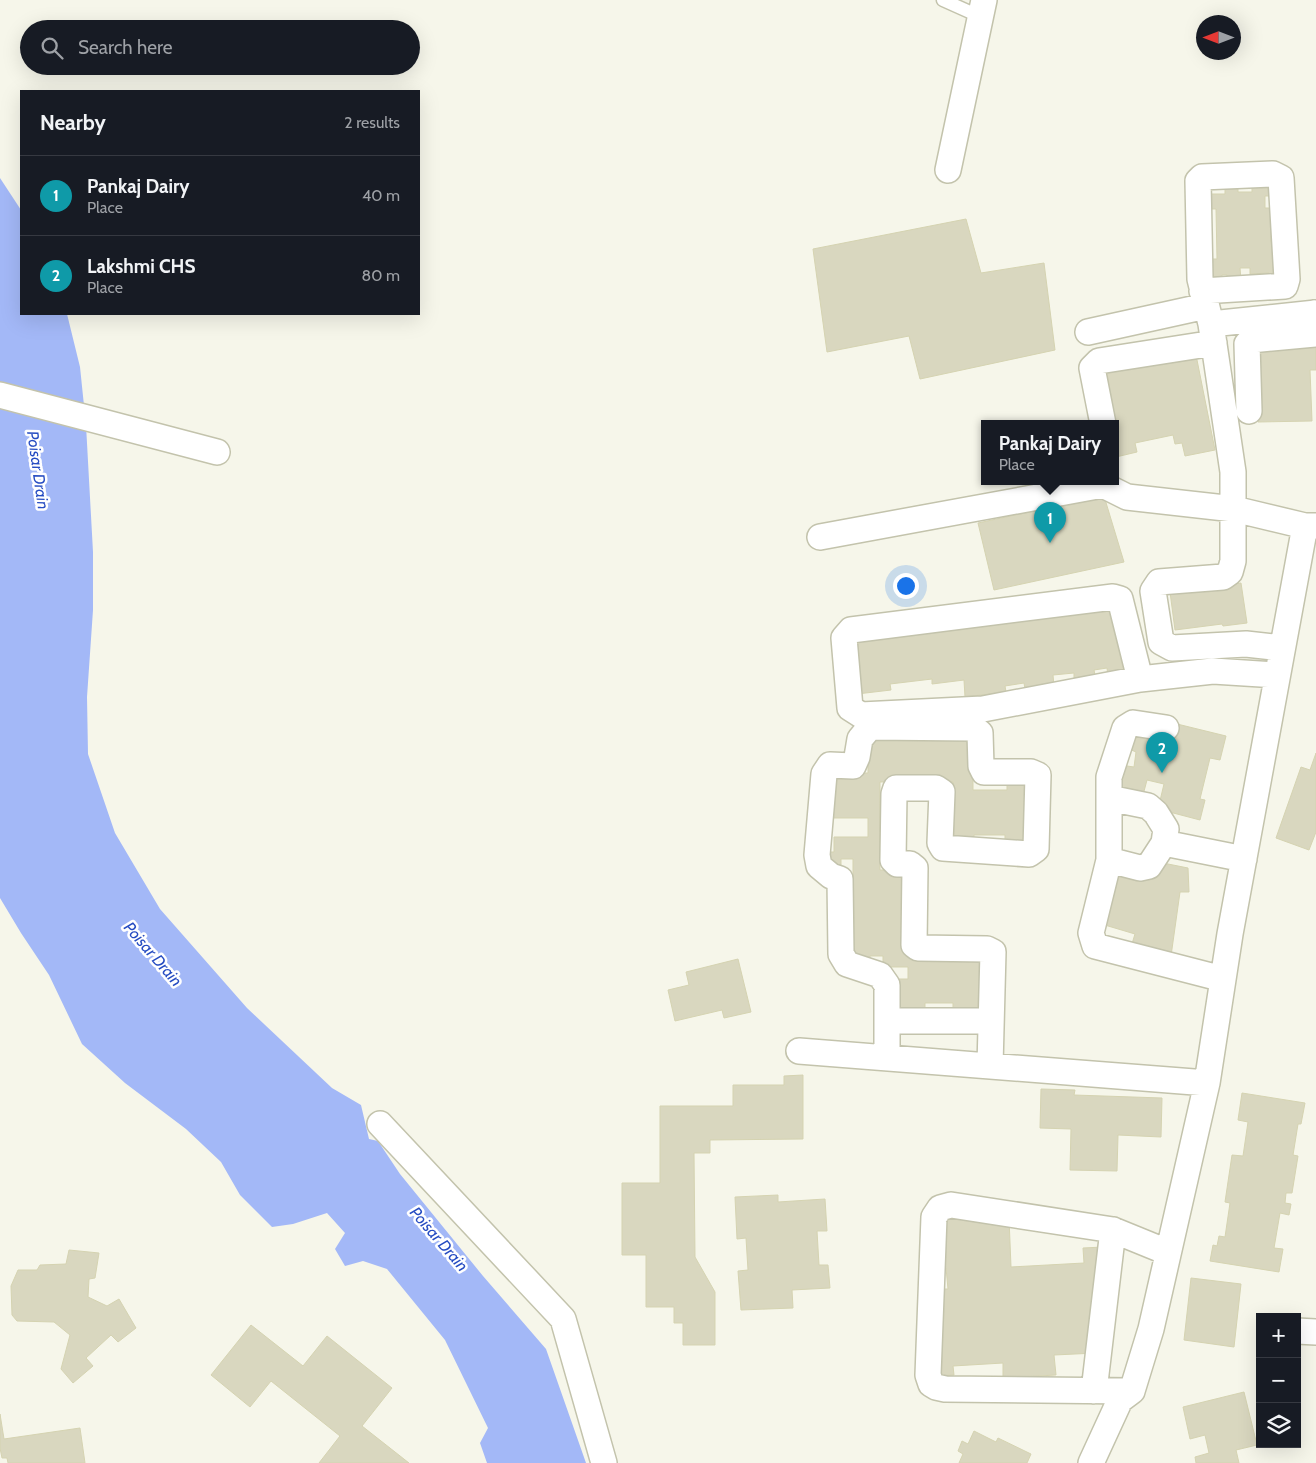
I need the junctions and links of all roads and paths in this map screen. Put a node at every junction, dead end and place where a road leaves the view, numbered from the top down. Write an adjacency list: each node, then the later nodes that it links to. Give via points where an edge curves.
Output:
1 (943, 0): 2 (lane)
2 (983, 9): 3 (street)
3 (948, 170)
4 (1208, 316): 4 (street, via 1200,279 1198,181 1202,177 1273,174 1281,178 1285,286); 5 (street); 6 (street); 9 (street, via 1099,361 1092,368); 12 (street, via 1233,472)
5 (1315, 323): 8 (street, via 1246,344)
6 (1088, 332)
7 (0, 395): 10 (street)
8 (1249, 412)
9 (1102, 420)
10 (217, 452)
11 (1115, 487): 12 (street, via 1127,497); 14 (street, via 1102,485)
12 (1234, 509): 13 (street); 15 (street, via 1230,572 1223,577 1159,582 1153,591 1161,642 1172,648 1246,644)
13 (1310, 526): 15 (street)
14 (820, 537)
15 (1282, 648): 16 (street)
16 (1277, 675): 17 (street, via 1213,671); 21 (street)
17 (1140, 679): 17 (street, via 983,709 861,715 850,708 844,638 851,630 1113,597 1120,599)
18 (1166, 728): 19 (street, via 1133,724 1125,728 1109,777)
19 (1110, 798): 20 (street, via 1148,806 1166,829); 22 (street)
20 (1164, 844): 21 (street); 22 (street, via 1149,866 1140,868)
21 (1244, 858): 23 (street)
22 (1108, 860): 23 (street, via 1091,933 1095,946)
23 (1223, 979): 29 (street)
24 (887, 1021): 25 (street); 25 (street, via 887,985 880,975 846,964 842,954 840,879 819,866 817,855 824,774 830,765 853,766 860,739 870,727 974,728 980,733 984,772 1032,772 1038,775 1036,849 1029,854 943,848 940,843 942,792 936,788 896,788 894,794 893,860 915,868 914,945 918,948 987,948 993,952); 27 (street)
25 (992, 1021): 28 (street)
26 (799, 1051): 27 (street)
27 (887, 1058): 28 (street)
28 (990, 1066): 29 (street)
29 (1207, 1083): 32 (street)
30 (380, 1124): 37 (street, via 563,1319)
31 (1113, 1230): 32 (street); 35 (street); 35 (street, via 951,1205 940,1208 933,1224 928,1375 931,1384 945,1388)
32 (1167, 1252): 36 (street, via 1151,1329)
33 (1301, 1331): 34 (street)
34 (1316, 1332)
35 (1094, 1391): 36 (street)
36 (1132, 1391): 38 (street, via 1120,1400)
37 (604, 1463)
38 (1091, 1463)

